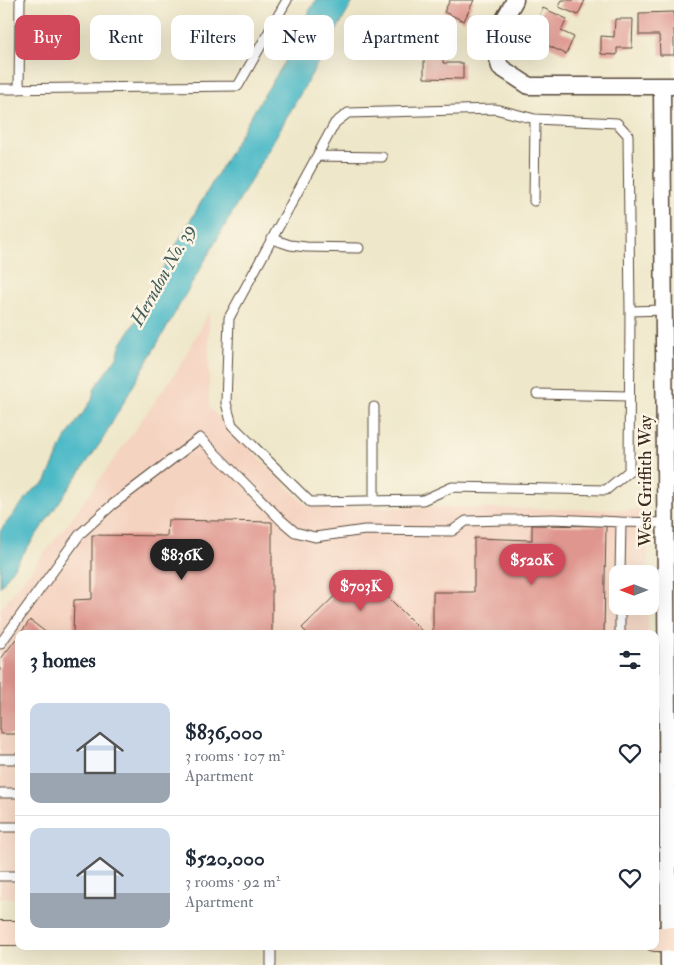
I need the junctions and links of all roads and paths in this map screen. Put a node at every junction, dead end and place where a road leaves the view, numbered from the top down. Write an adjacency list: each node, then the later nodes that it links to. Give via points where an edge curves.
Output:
1 (20, 0): 6 (lane)
2 (287, 0): 6 (lane, via 238,86)
3 (515, 0): 4 (street, via 493,39 500,66 529,86)
4 (668, 86): 13 (street, West Griffith Way)
5 (0, 89): 6 (lane)
6 (19, 89)
7 (535, 119): 8 (lane, via 496,109 348,113 335,123); 10 (lane); 14 (lane, via 617,123 628,135)
8 (317, 156): 9 (lane); 11 (lane)
9 (382, 157)
10 (534, 201)
11 (272, 239): 12 (lane, via 306,247); 18 (lane, via 229,318 226,403 232,425 310,502)
12 (359, 248)
13 (664, 310): 14 (lane); 19 (street, West Griffith Way)
14 (630, 311): 16 (lane)
15 (537, 394): 16 (lane)
16 (630, 396): 18 (lane, via 629,471 606,490 452,487 423,500)
17 (374, 407): 18 (lane)
18 (374, 501)
19 (668, 517): 20 (lane); 25 (street, West Griffith Way)
20 (621, 522): 21 (lane); 24 (lane, via 553,519 466,521 452,531 365,530 315,537 295,532 288,526 200,438 112,505 80,534)
21 (620, 565)
22 (620, 615): 23 (lane)
23 (620, 630)
24 (0, 644)
25 (661, 678): 36 (street, West Griffith Way)
26 (0, 759): 27 (lane)
27 (15, 759)
28 (0, 793): 29 (lane)
29 (15, 793)
30 (15, 826): 31 (lane)
31 (0, 827)
32 (0, 876): 33 (lane)
33 (15, 876)
34 (0, 933): 35 (main road)
35 (15, 933)
36 (666, 939): 39 (street, West Griffith Way)
37 (271, 950): 38 (lane)
38 (271, 965)
39 (669, 965)

